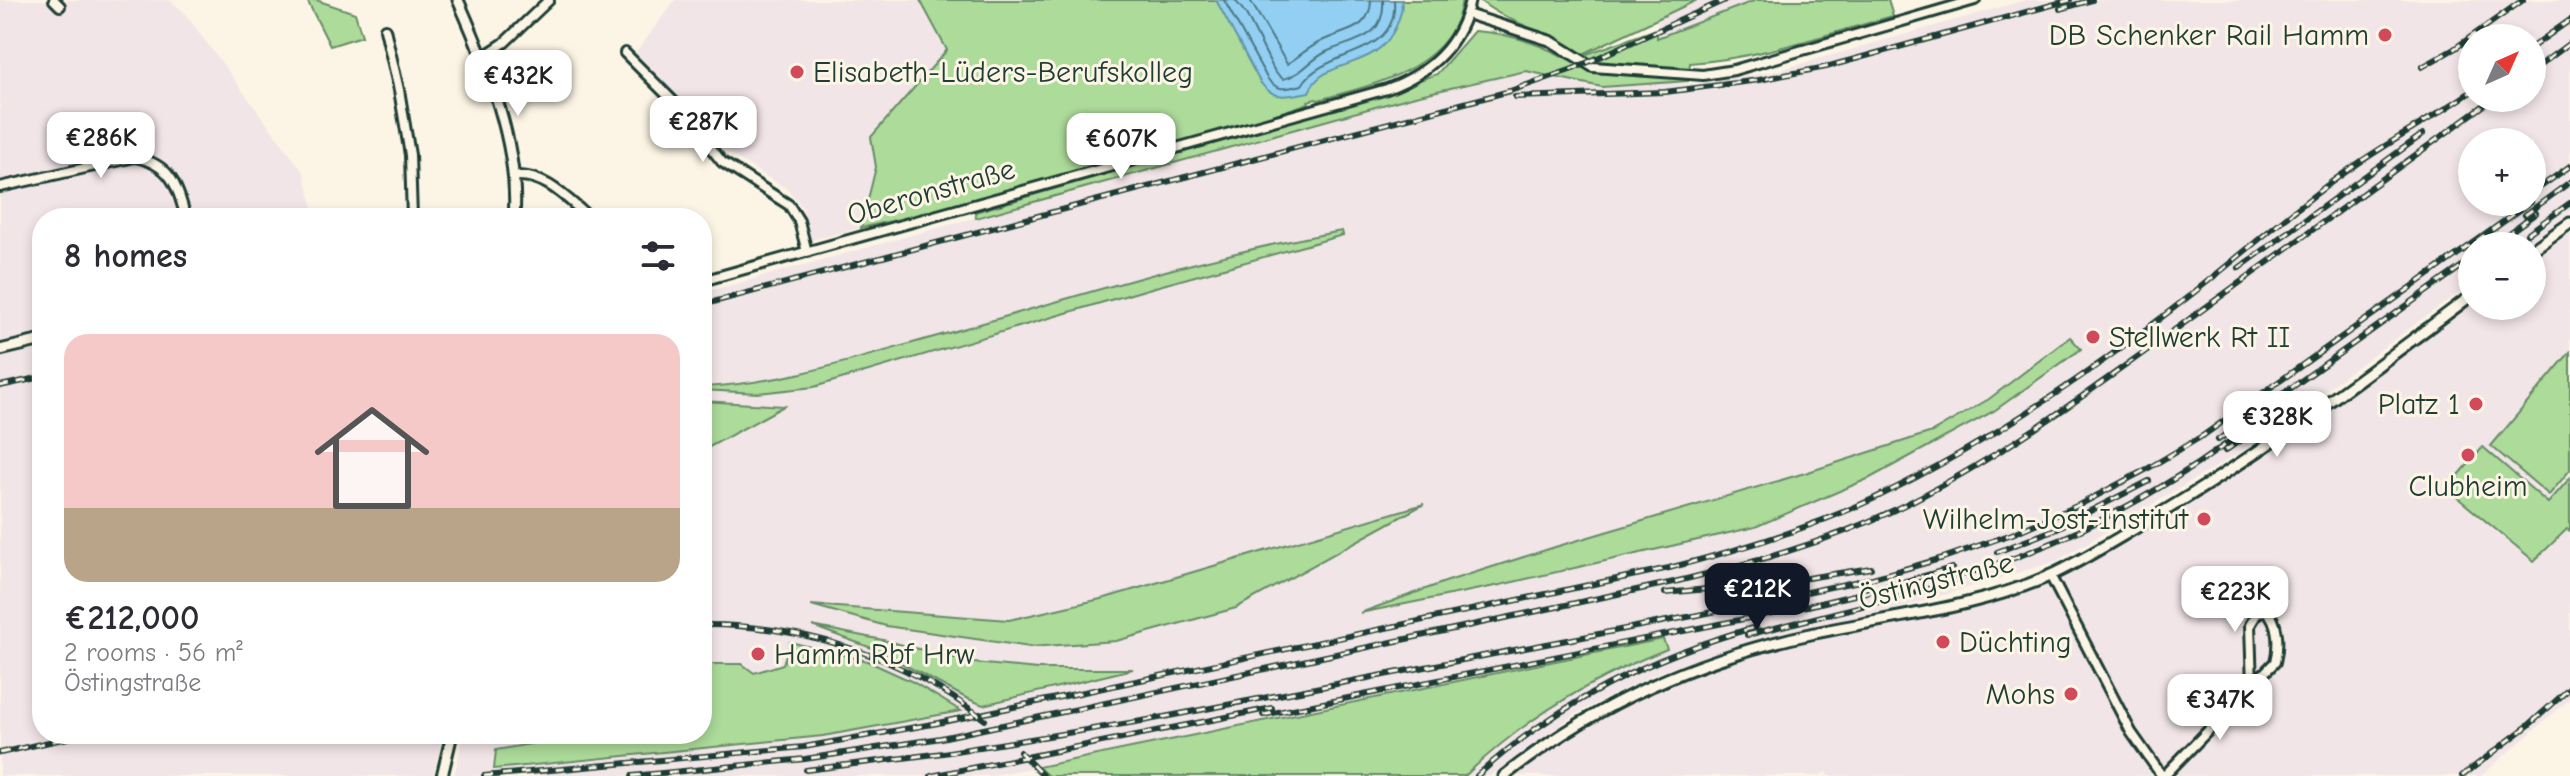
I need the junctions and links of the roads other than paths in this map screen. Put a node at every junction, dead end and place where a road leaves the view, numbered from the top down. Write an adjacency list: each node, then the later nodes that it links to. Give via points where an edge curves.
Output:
1 (458, 0): 8 (street)
2 (549, 0): 8 (street)
3 (1470, 0): 5 (street, Oberonstraße)
4 (1975, 0): 5 (street, via 1749,67 1703,75 1593,67 1551,41)
5 (1467, 14): 17 (street, Oberonstraße, via 1453,43 1433,64 1387,89)
6 (385, 29): 12 (street, via 410,155)
7 (625, 53): 17 (street, via 677,105 722,162 789,205)
8 (481, 58): 9 (street)
9 (515, 176): 13 (street); 14 (street, via 544,180)
10 (0, 187): 11 (street, via 135,157 167,171)
11 (183, 208)
12 (412, 208)
13 (514, 208)
14 (578, 208)
15 (2570, 223): 16 (street)
16 (2546, 240)
17 (807, 252): 18 (street, Oberonstraße)
18 (712, 278)
19 (2458, 305): 22 (street, Östingstraße, via 2246,460)
20 (32, 342): 21 (street)
21 (0, 350)
22 (2050, 575): 26 (street, Östingstraße, via 1966,604 1798,637 1698,667 1603,709); 27 (street, via 2131,732)
23 (2252, 686): 23 (street, via 2277,655 2276,625 2266,611 2258,612 2250,625); 27 (street)
24 (450, 744): 25 (street)
25 (442, 776)
26 (1504, 776)
27 (2163, 776)

